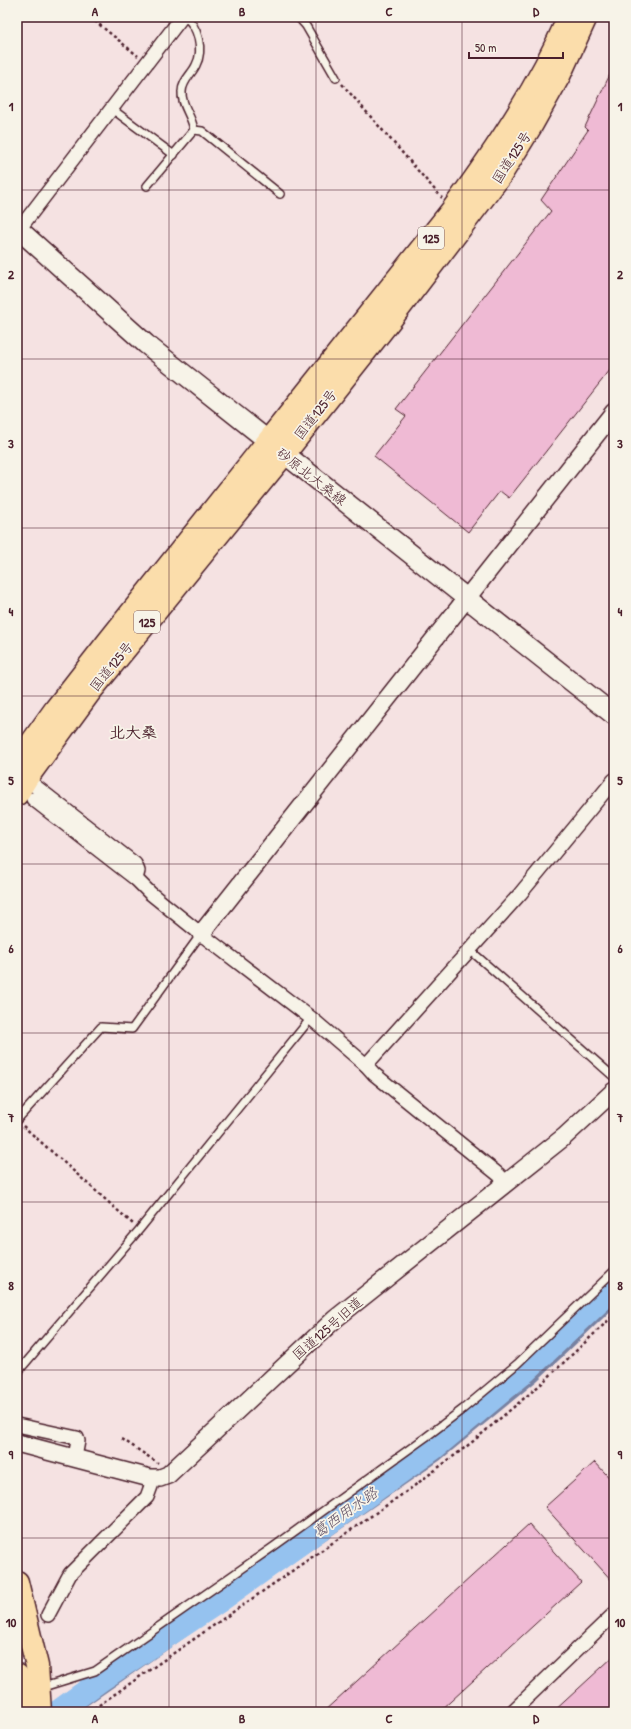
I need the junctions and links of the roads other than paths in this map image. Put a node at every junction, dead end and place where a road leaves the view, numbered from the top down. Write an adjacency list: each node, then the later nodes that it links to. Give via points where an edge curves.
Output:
1 (182, 17): 7 (street)
2 (185, 17): 8 (lane, via 195,28 200,54 197,64 182,86 183,103 193,122)
3 (298, 17): 6 (lane, via 306,26)
4 (569, 17): 14 (highway, 国道125号 / 125, via 517,116 486,165)
5 (586, 17): 14 (highway, 国道125号 / 125, via 559,76 500,176 391,319)
6 (336, 78)
7 (112, 109): 9 (lane); 12 (street)
8 (194, 130): 9 (lane); 11 (lane, via 202,131)
9 (174, 156): 10 (lane)
10 (147, 186)
11 (280, 194)
12 (18, 230): 14 (main road, 砂原北大桑線, via 146,344)
13 (614, 412): 15 (street)
14 (276, 448): 15 (main road, 砂原北大桑線); 18 (highway, 国道125号 / 125, via 108,642 55,710)
15 (466, 599): 16 (main road, 砂原北大桑線); 20 (street)
16 (614, 715)
17 (614, 780): 21 (street)
18 (23, 784): 19 (street); 19 (street, via 135,864 138,871)
19 (136, 879): 20 (street)
20 (201, 934): 22 (street); 26 (lane, via 132,1029 101,1027)
21 (470, 950): 23 (street); 24 (lane)
22 (311, 1018): 23 (street); 29 (lane, via 139,1230)
23 (366, 1065): 27 (street)
24 (614, 1077)
25 (614, 1091): 27 (street, 国道125号旧道, via 564,1137)
26 (18, 1117)
27 (506, 1183): 33 (street, 国道125号旧道, via 335,1319 174,1471 168,1475)
28 (614, 1271): 38 (lane, via 517,1364 426,1437 95,1671 56,1684)
29 (17, 1373)
30 (17, 1425): 32 (street, via 77,1438)
31 (17, 1443): 32 (street)
32 (75, 1457): 33 (street)
33 (158, 1472): 35 (street, via 147,1497 70,1574)
34 (17, 1582): 38 (highway, via 32,1644)
35 (48, 1614)
36 (614, 1614): 39 (street)
37 (17, 1675): 38 (highway)
38 (35, 1705)
39 (512, 1712)

